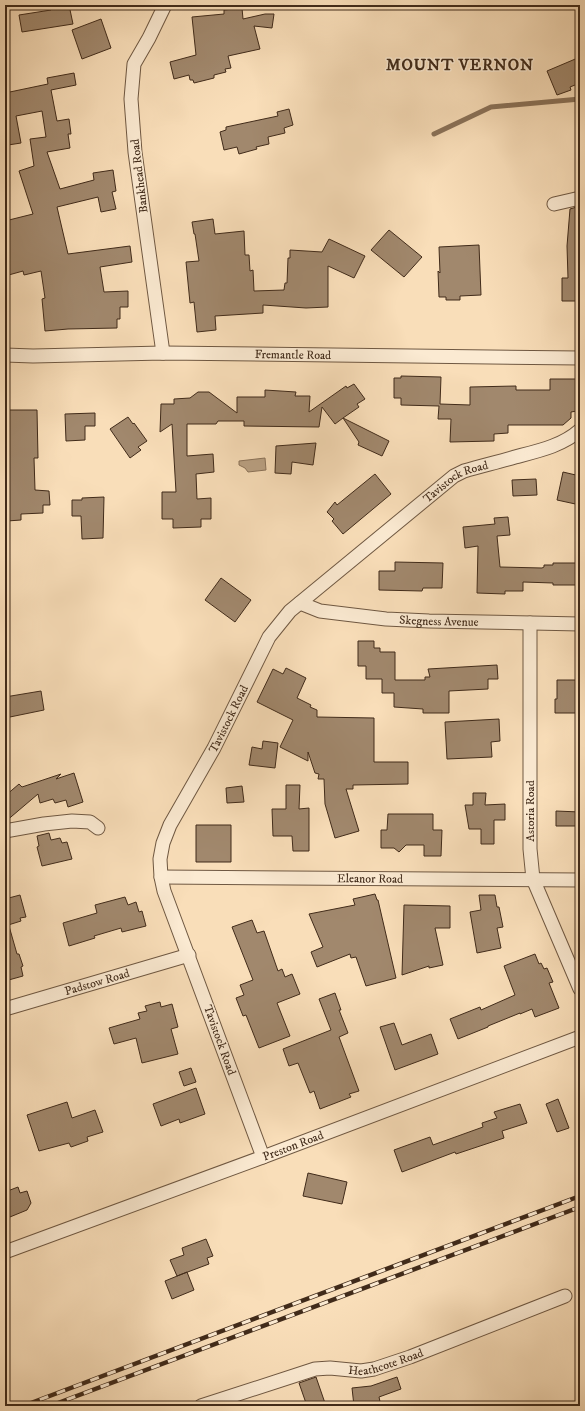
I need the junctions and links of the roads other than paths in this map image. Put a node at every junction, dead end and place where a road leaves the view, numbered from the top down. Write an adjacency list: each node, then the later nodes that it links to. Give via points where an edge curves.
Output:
1 (165, 5): 4 (street, Bankhead Road, via 134,64 131,99 135,152)
2 (580, 198): 3 (street)
3 (554, 204)
4 (162, 353): 5 (street, Fremantle Road, via 33,356); 6 (street, Fremantle Road)
5 (5, 354)
6 (580, 358)
7 (580, 430): 8 (street, Tavistock Road, via 559,444 543,450 454,476)
8 (300, 603): 9 (street, Skegness Avenue, via 320,611 386,619); 13 (street, Tavistock Road, via 269,637 214,748 170,825 160,859)
9 (530, 623): 10 (street, Skegness Avenue); 14 (street, Astoria Road, via 530,849)
10 (580, 624)
11 (98, 828): 12 (street, via 90,822 72,821)
12 (5, 831)
13 (161, 877): 14 (street, Eleanor Road); 16 (street, Tavistock Road)
14 (533, 879): 15 (street, Eleanor Road); 17 (street, Astoria Road)
15 (580, 880)
16 (189, 956): 18 (street, Padstow Road); 20 (street, Tavistock Road)
17 (580, 989)
18 (5, 1009)
19 (580, 1037): 20 (street, Preston Road)
20 (263, 1157): 21 (street, Preston Road)
21 (5, 1252)
22 (565, 1296): 23 (street, Heathcote Road, via 374,1369 316,1369)
23 (201, 1406)

